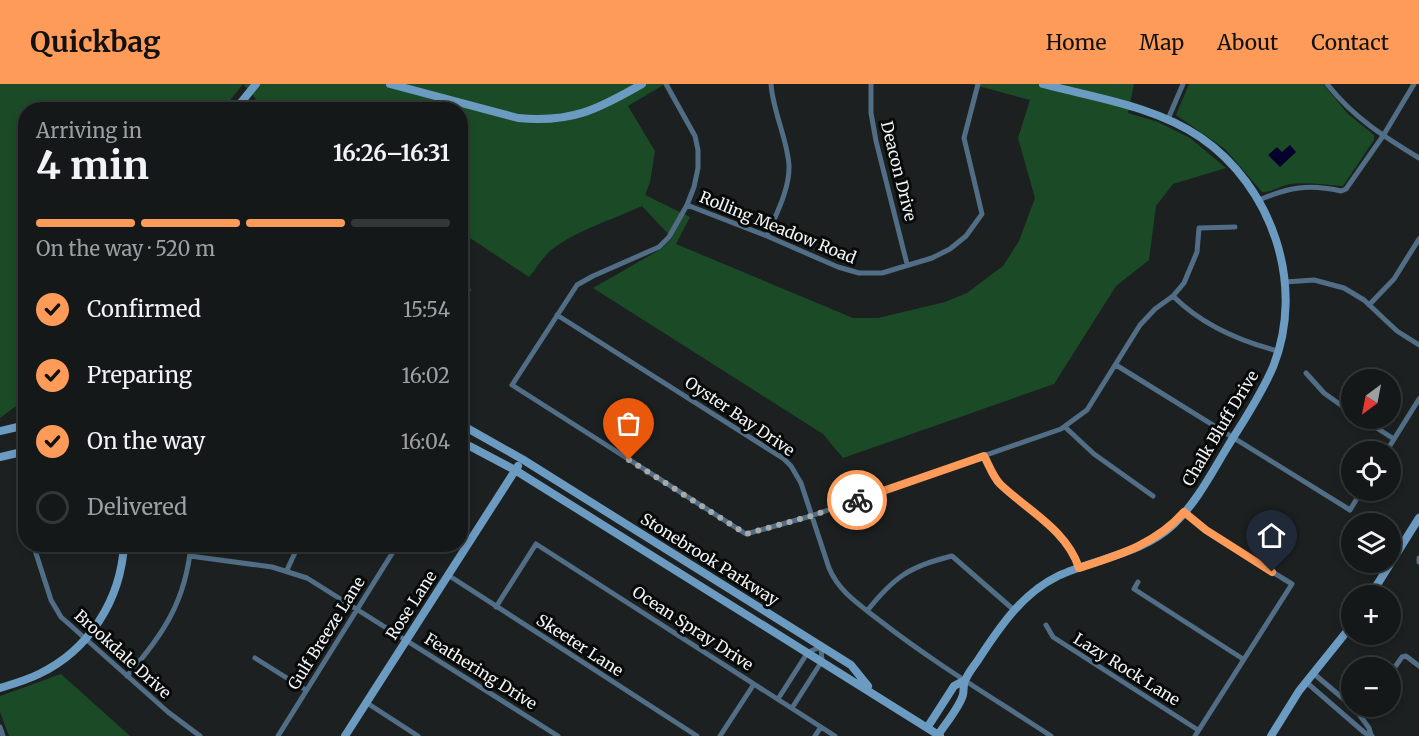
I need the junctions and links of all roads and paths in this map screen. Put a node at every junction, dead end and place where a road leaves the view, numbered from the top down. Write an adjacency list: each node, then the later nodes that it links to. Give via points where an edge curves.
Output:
1 (255, 84): 12 (street)
2 (390, 84): 13 (street)
3 (642, 84): 14 (street, via 609,104 564,118 518,118)
4 (666, 84): 19 (street, via 695,136 698,150 698,168)
5 (771, 84): 21 (street, via 789,166 785,190)
6 (871, 84): 23 (street, Deacon Drive, via 876,141)
7 (978, 84): 23 (street, Rolling Meadow Road, via 964,138 982,214 966,236 950,249)
8 (1043, 84): 15 (street, Chalk Bluff Drive)
9 (1182, 84): 15 (street)
10 (1327, 84): 16 (street, via 1343,104)
11 (1414, 84): 16 (street)
12 (241, 102)
13 (458, 102)
14 (468, 105)
15 (1168, 119): 18 (street, Chalk Bluff Drive, via 1221,154)
16 (1383, 136): 17 (street); 18 (street, via 1346,189 1295,188)
17 (1419, 158)
18 (1259, 200): 24 (street, Chalk Bluff Drive, via 1281,254)
19 (687, 205): 21 (street, Rolling Meadow Road); 27 (street, via 659,247 577,285)
20 (1235, 227): 25 (street, via 1199,228 1192,267)
21 (767, 236): 23 (street, Rolling Meadow Road, via 859,273 882,273)
22 (1419, 239): 26 (street, via 1394,279)
23 (907, 264)
24 (1285, 282): 26 (street, via 1330,282); 29 (street, Chalk Bluff Drive)
25 (1173, 296): 29 (street, via 1212,326); 30 (street, via 1140,325)
26 (1370, 305): 28 (street, via 1396,331)
27 (557, 315): 50 (street, Oyster Bay Drive, via 784,459 797,473); 50 (street, via 512,386 746,534)
28 (1419, 345)
29 (1278, 351): 39 (street, Chalk Bluff Drive, via 1264,386)
30 (1116, 365): 35 (street, via 1087,410); 39 (street)
31 (1306, 373): 33 (street)
32 (1419, 399): 40 (street)
33 (1341, 405)
34 (18, 427): 38 (street)
35 (1065, 427): 43 (street); 47 (street, via 1094,454)
36 (468, 429): 45 (street, Stonebrook Parkway)
37 (1378, 429): 40 (street)
38 (0, 431)
39 (1233, 438): 48 (street, via 1350,510); 49 (street, Chalk Bluff Drive)
40 (1394, 439)
41 (468, 445): 46 (street, Stonebrook Parkway)
42 (18, 453): 44 (street)
43 (984, 456): 50 (street); 60 (street, via 998,482 1071,547)
44 (0, 457)
45 (522, 459): 46 (street, Rose Lane); 73 (street, Stonebrook Parkway)
46 (515, 470): 52 (street, Rose Lane); 74 (street, Stonebrook Parkway)
47 (1153, 496)
48 (1355, 501)
49 (1184, 512): 60 (street, Chalk Bluff Drive, via 1147,543); 77 (street, via 1292,584)
50 (811, 516): 67 (street, Oyster Bay Drive, via 834,579)
51 (1419, 518): 64 (street)
52 (468, 544)
53 (36, 552): 71 (street, Brookdale Drive, via 54,606)
54 (123, 552): 71 (street, via 113,594)
55 (190, 552): 59 (street)
56 (295, 552): 61 (street)
57 (393, 552): 66 (street, Gulf Breeze Lane)
58 (463, 552): 62 (street, Rose Lane)
59 (190, 556): 61 (street, Feathering Drive); 81 (street, via 171,617)
60 (1079, 568): 68 (street, Chalk Bluff Drive, via 1038,588)
61 (287, 570): 66 (street, Feathering Drive, via 317,582)
62 (448, 575): 65 (street, Skeeter Lane); 72 (street, Rose Lane)
63 (1138, 582): 77 (street, via 1134,589)
64 (1377, 585)
65 (496, 607): 84 (street, Ocean Spray Drive, via 536,544); 103 (street, Skeeter Lane)
66 (358, 608): 72 (street, Feathering Drive); 86 (street, Gulf Breeze Lane)
67 (867, 610): 68 (street, via 894,579 952,556); 82 (street, Oyster Bay Drive, via 920,652)
68 (1014, 610): 82 (street, Chalk Bluff Drive)
69 (1046, 625): 96 (street, Lazy Rock Lane, via 1053,637)
70 (1341, 639): 80 (street)
71 (85, 640): 81 (street, Brookdale Drive); 85 (street, via 48,669)
72 (407, 640): 90 (street, Rose Lane); 102 (street, Feathering Drive)
73 (821, 647): 74 (street); 78 (street); 87 (street, Stonebrook Parkway, via 851,666)
74 (808, 652): 78 (street, Stonebrook Parkway); 89 (street)
75 (255, 658): 86 (street)
76 (1401, 658): 79 (street, via 1406,656)
77 (1243, 659): 96 (street)
78 (822, 661): 87 (street, Stonebrook Parkway); 91 (street)
79 (1419, 666)
80 (1313, 673): 83 (street); 88 (street)
81 (127, 676): 98 (street, Brookdale Drive)
82 (965, 680): 95 (street, Chalk Bluff Drive, via 954,686); 107 (street, Chalk Bluff Drive, via 963,696); 108 (street, Oyster Bay Drive)
83 (1306, 682): 109 (street); 110 (street)
84 (754, 684): 89 (street, Ocean Spray Drive); 104 (street)
85 (0, 688)
86 (306, 690): 99 (street, Gulf Breeze Lane)
87 (874, 694): 95 (street, Stonebrook Parkway)
88 (1341, 697)
89 (778, 699): 91 (street, Ocean Spray Drive)
90 (367, 703): 100 (street, Rose Lane); 101 (street)
91 (792, 708): 94 (street, Ocean Spray Drive)
92 (1360, 717): 110 (street)
93 (0, 727): 97 (street)
94 (821, 727): 105 (street); 106 (street, Ocean Spray Drive)
95 (927, 728): 107 (street, Stonebrook Parkway)
96 (1197, 733)
97 (3, 736)
98 (200, 736)
99 (278, 736)
100 (345, 736)
101 (418, 736)
102 (558, 736)
103 (697, 736)
104 (720, 736)
105 (815, 736)
106 (835, 736)
107 (939, 736)
108 (1051, 736)
109 (1271, 736)
110 (1371, 736)

